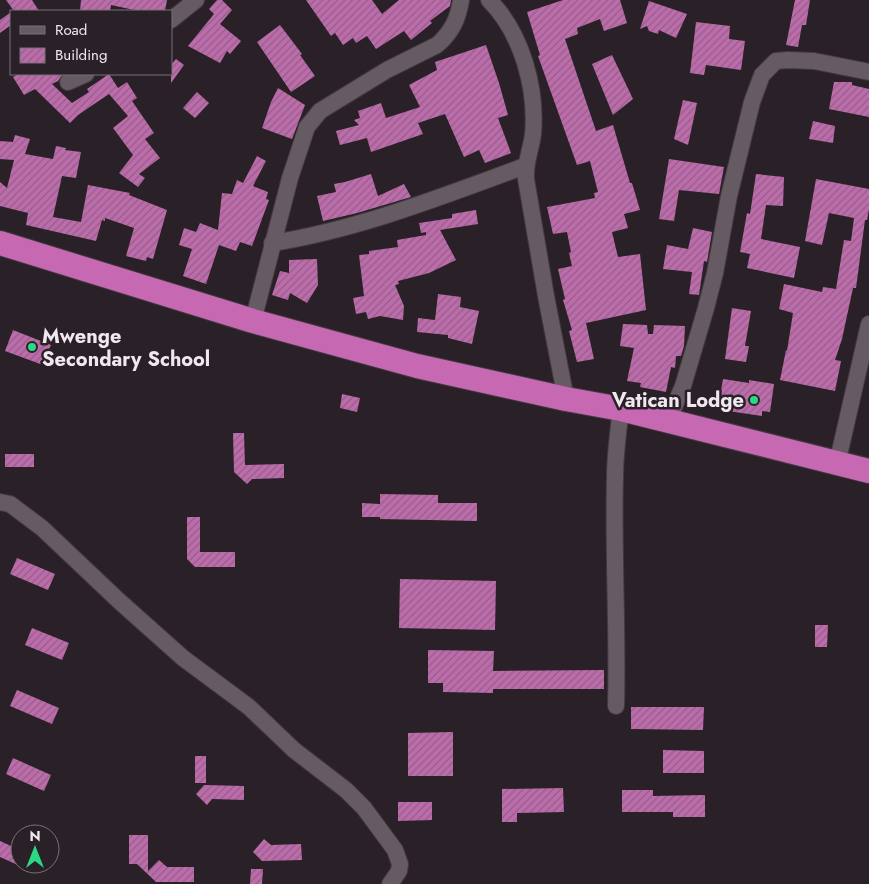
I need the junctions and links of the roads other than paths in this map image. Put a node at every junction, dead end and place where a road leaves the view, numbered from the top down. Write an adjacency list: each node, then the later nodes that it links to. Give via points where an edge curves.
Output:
1 (196, 0): 4 (street)
2 (461, 0): 10 (street, via 456,22 444,39 387,70 313,118 299,147)
3 (489, 0): 8 (street, via 508,24 529,76 533,136)
4 (172, 19)
5 (869, 72): 15 (street, via 814,61 788,60 776,62 762,75 752,102 729,196 706,308 683,386)
6 (84, 75): 7 (street)
7 (68, 82)
8 (525, 166): 10 (street, via 339,230); 13 (street)
9 (0, 243): 11 (highway)
10 (272, 243): 11 (street)
11 (253, 321): 13 (highway, via 417,366)
12 (869, 324): 16 (street)
13 (566, 399): 14 (highway)
14 (621, 409): 15 (highway); 19 (street, via 615,478)
15 (668, 421): 16 (highway)
16 (837, 464): 17 (highway)
17 (869, 470)
18 (0, 502): 20 (street, via 10,504 42,528 183,658 249,707 294,750 346,790 364,808 395,850 399,871)
19 (616, 706)
20 (390, 884)

